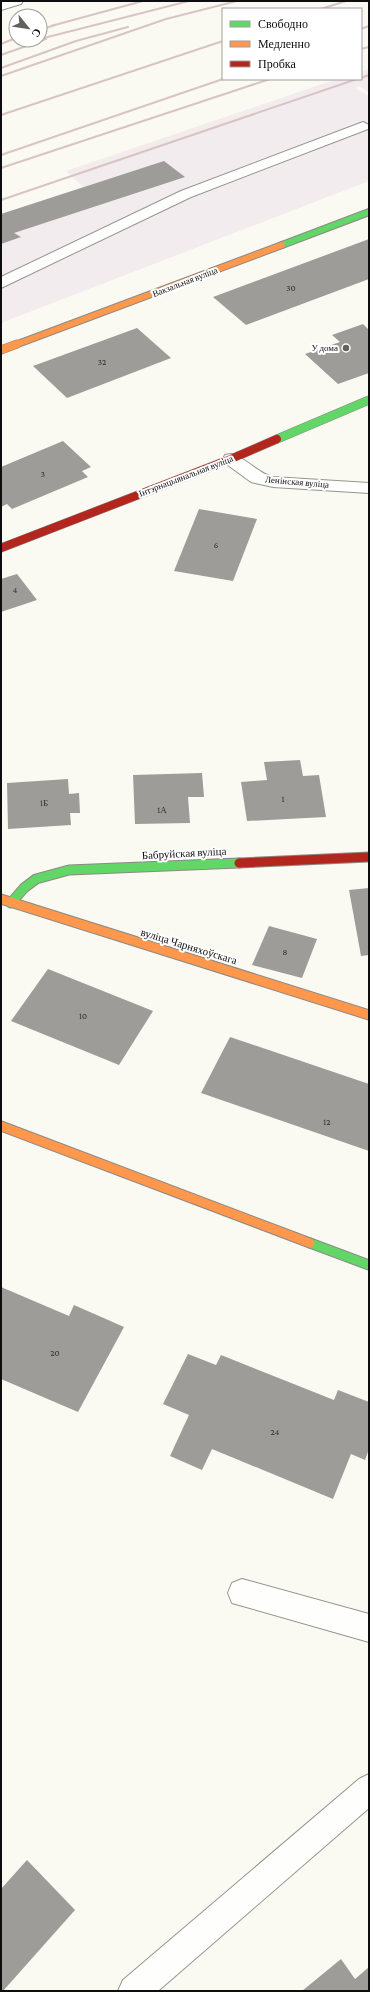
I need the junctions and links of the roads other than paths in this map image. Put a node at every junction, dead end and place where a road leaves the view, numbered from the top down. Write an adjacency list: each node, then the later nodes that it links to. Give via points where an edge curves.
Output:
1 (17, 1): 2 (street)
2 (1, 6)
3 (363, 126): 5 (street, via 186,194)
4 (369, 212): 6 (street, Вакзальная вуліца)
5 (1, 283)
6 (1, 350)
7 (369, 400): 8 (street, Інтэрнацыянальная вуліца)
8 (231, 459): 9 (street, Ленінская вуліца, via 257,478 273,482); 10 (street, Інтэрнацыянальная вуліца)
9 (369, 488)
10 (1, 548)
11 (369, 857): 13 (street, Бабруйская вуліца, via 69,870 39,876 21,889)
12 (1, 899): 13 (street, вуліца Чарняхоўскага)
13 (11, 903): 14 (street, вуліца Чарняхоўскага)
14 (369, 1015)
15 (1, 1126): 16 (street)
16 (369, 1266)
17 (242, 1593): 18 (street)
18 (369, 1628)
19 (369, 1789): 20 (street)
20 (134, 1991)

